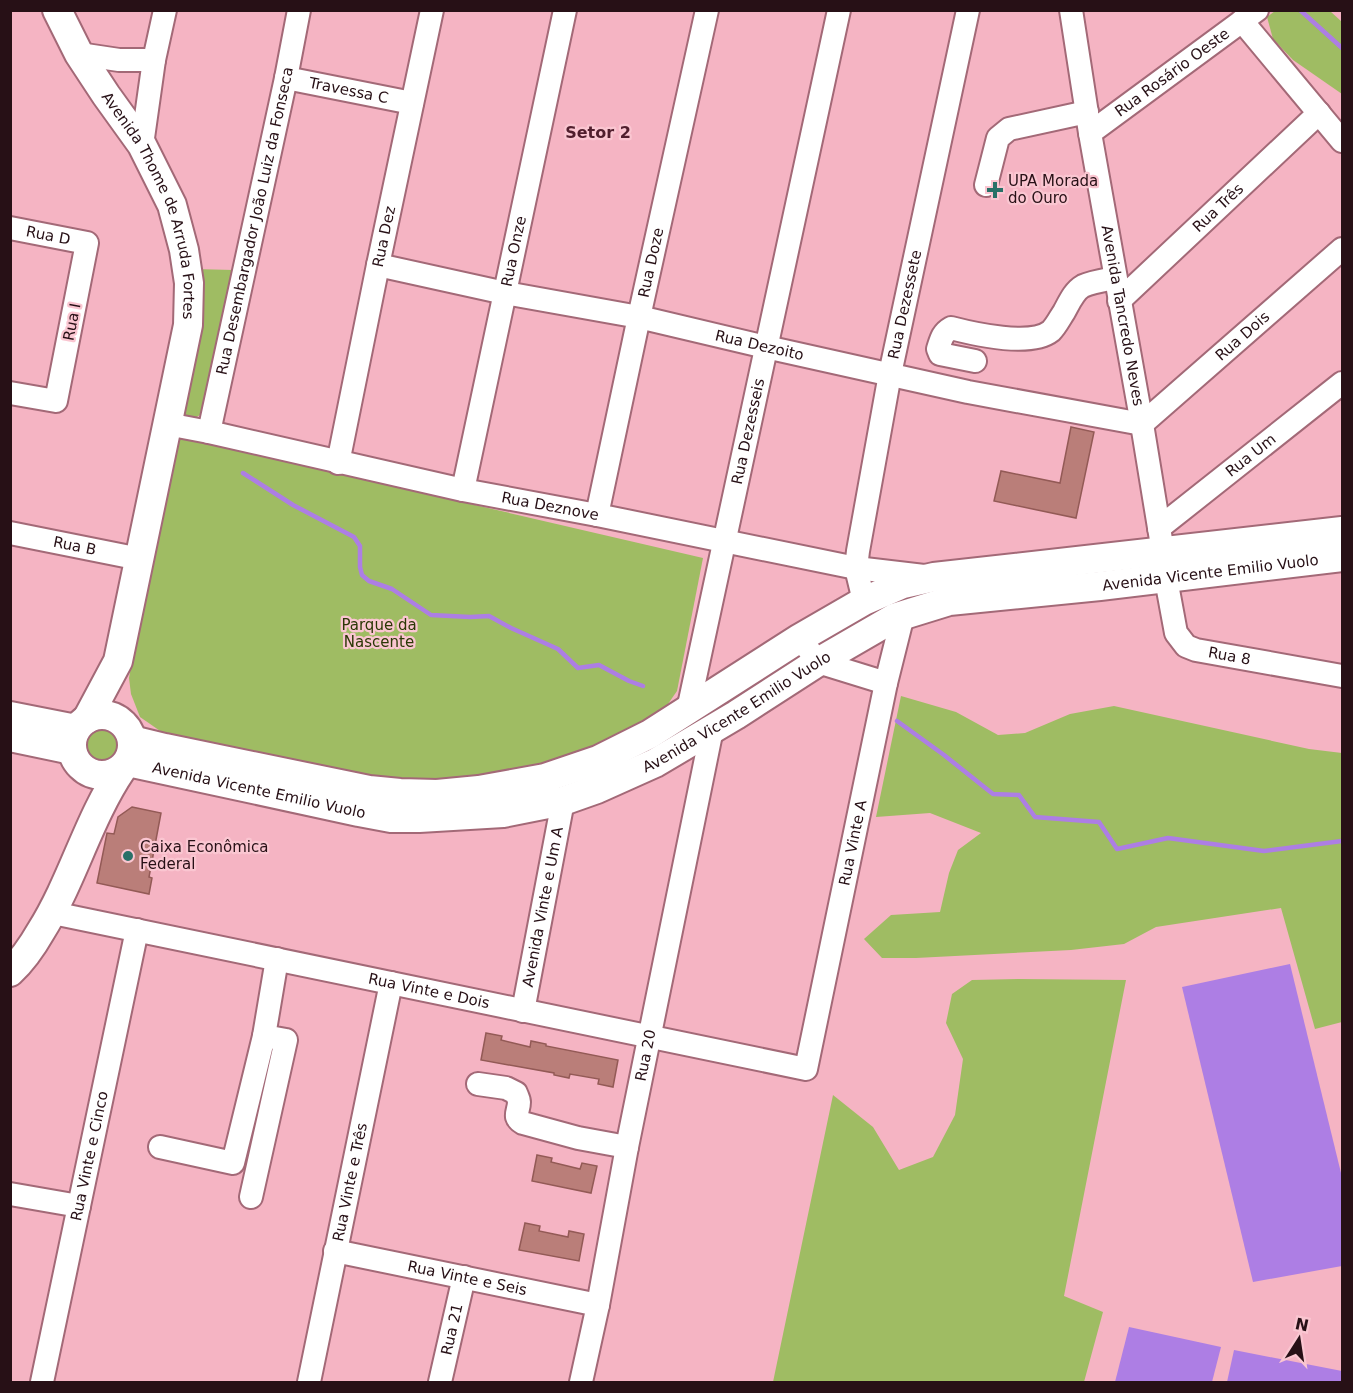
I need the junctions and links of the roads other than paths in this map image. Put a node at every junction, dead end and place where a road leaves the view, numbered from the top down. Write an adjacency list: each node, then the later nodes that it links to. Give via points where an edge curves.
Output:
1 (57, 10): 11 (main road, Avenida Thome de Arruda Fortes)
2 (165, 10): 12 (street)
3 (299, 10): 13 (street, Rua Desembargador João Luiz da Fonseca)
4 (432, 10): 14 (street, Rua Dez)
5 (565, 10): 25 (street, Rua Onze)
6 (707, 10): 27 (street, Rua Doze)
7 (839, 10): 29 (street, Rua Dezesseis)
8 (969, 10): 31 (street, Rua Dezessete)
9 (1071, 10): 16 (street, Avenida Tancredo Neves)
10 (1251, 15): 15 (street); 16 (street, Rua Rosário Oeste)
11 (80, 54): 12 (street); 18 (main road, Avenida Thome de Arruda Fortes)
12 (154, 60): 18 (street)
13 (286, 78): 14 (street, Travessa C); 37 (street, Rua Desembargador João Luiz da Fonseca)
14 (412, 103): 23 (street, Rua Dez)
15 (1319, 113): 17 (street); 26 (street, Rua Três)
16 (1088, 123): 19 (street, via 1009,129 998,138); 24 (street, Avenida Tancredo Neves)
17 (1342, 141)
18 (142, 145): 35 (main road, Avenida Thome de Arruda Fortes, via 172,205 189,283 188,325)
19 (986, 185)
20 (10, 228): 21 (street, Rua D)
21 (87, 243): 34 (street, Rua I, via 56,400)
22 (1342, 249): 36 (street, Rua Dois)
23 (378, 265): 25 (street, Rua Dezoito); 38 (street, Rua Dez)
24 (1115, 278): 26 (street, Avenida Tancredo Neves); 28 (street, via 1083,286 1052,330 1045,334 1030,338)
25 (505, 293): 27 (street, Rua Dezoito); 39 (street, Rua Onze)
26 (1119, 301): 36 (street, Avenida Tancredo Neves)
27 (639, 317): 29 (street, Rua Dezoito); 40 (street, Rua Doze)
28 (982, 335): 30 (street); 30 (street, via 951,328 943,334 938,349 940,354)
29 (766, 347): 31 (street, Rua Dezoito); 43 (street, Rua Dezesseis)
30 (975, 361): 33 (street)
31 (890, 374): 33 (street, Rua Dezoito); 47 (street, Rua Dezessete)
32 (1342, 383): 44 (street, Rua Um)
33 (968, 392): 36 (street, Rua Dezoito)
34 (10, 393)
35 (167, 424): 37 (street, Rua Deznove); 46 (main road, Avenida Thome de Arruda Fortes)
36 (1142, 424): 44 (street, Avenida Tancredo Neves)
37 (209, 432): 38 (street, Rua Deznove)
38 (338, 463): 39 (street, Rua Deznove)
39 (463, 490): 40 (street, Rua Deznove)
40 (597, 515): 43 (street, Rua Deznove)
41 (1342, 531): 44 (main road, Avenida Vicente Emilio Vuolo)
42 (10, 533): 46 (street, Rua B)
43 (724, 541): 47 (street, Rua Deznove); 56 (street, Rua Dezesseis)
44 (1163, 553): 45 (main road, Avenida Vicente Emilio Vuolo); 48 (main road, Avenida Vicente Emilio Vuolo); 50 (main road, Avenida Vicente Emilio Vuolo); 54 (street, Rua 8, via 1176,633 1186,646)
45 (1342, 557)
46 (140, 559): 52 (main road, Avenida Thome de Arruda Fortes)
47 (856, 568): 48 (street, Rua Deznove); 49 (street, Rua Dezessete)
48 (934, 577): 49 (main road, Avenida Vicente Emilio Vuolo, via 903,584)
49 (864, 601): 51 (main road, Avenida Vicente Emilio Vuolo)
50 (903, 615): 53 (main road, Avenida Vicente Emilio Vuolo); 55 (street, Rua Vinte A)
51 (800, 638): 53 (street); 56 (main road, Avenida Vicente Emilio Vuolo)
52 (118, 661): 59 (main road, Avenida Thome de Arruda Fortes); 61 (main road, Avenida Thome de Arruda Fortes)
53 (818, 662): 55 (street); 58 (main road, Avenida Vicente Emilio Vuolo)
54 (1342, 676)
55 (886, 683): 71 (street, Rua Vinte A)
56 (688, 710): 61 (main road, Avenida Vicente Emilio Vuolo, via 650,734 587,764 545,778 437,794 369,790 165,748)
57 (10, 716): 59 (main road)
58 (712, 729): 62 (main road, Avenida Vicente Emilio Vuolo, via 655,763); 70 (street, Rua 20)
59 (78, 733): 60 (main road); 61 (main road, via 97,715 117,718); 61 (main road, via 75,759 87,772 96,775 114,774)
60 (10, 737)
61 (127, 749): 62 (main road, Avenida Vicente Emilio Vuolo, via 348,810 391,818 503,813); 63 (main road)
62 (563, 801): 68 (street, Avenida Vinte e Um A)
63 (52, 913): 64 (street, Rua Vinte e Dois); 66 (main road)
64 (137, 930): 65 (street, Rua Vinte e Dois); 77 (street, Rua Vinte e Cinco)
65 (277, 959): 67 (street, Rua Vinte e Dois); 69 (street)
66 (10, 972)
67 (391, 983): 68 (street, Rua Vinte e Dois); 78 (street, Rua Vinte e Três)
68 (523, 1011): 70 (street, Rua Vinte e Dois)
69 (264, 1036): 73 (street, via 233,1163); 76 (street, via 286,1040)
70 (650, 1037): 71 (street, Rua Vinte e Dois); 74 (street, Rua 20)
71 (806, 1069)
72 (478, 1084): 74 (street, via 516,1093 517,1115 524,1123)
73 (160, 1147)
74 (627, 1147): 80 (street, Rua 20)
75 (10, 1194): 77 (street)
76 (251, 1197)
77 (79, 1206): 81 (street, Rua Vinte e Cinco)
78 (335, 1251): 79 (street, Rua Vinte e Seis); 82 (street, Rua Vinte e Três)
79 (464, 1277): 80 (street, Rua Vinte e Seis); 83 (street, Rua 21)
80 (598, 1305): 84 (street, Rua 20)
81 (42, 1383)
82 (309, 1383)
83 (440, 1383)
84 (581, 1383)

